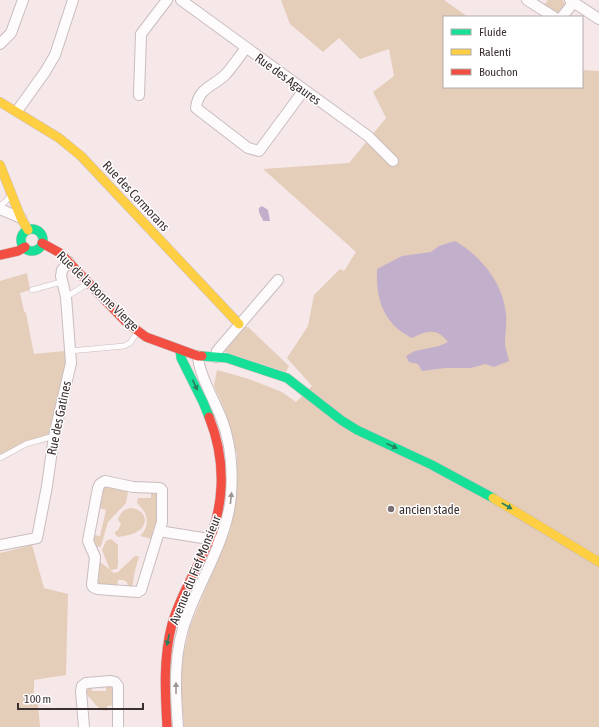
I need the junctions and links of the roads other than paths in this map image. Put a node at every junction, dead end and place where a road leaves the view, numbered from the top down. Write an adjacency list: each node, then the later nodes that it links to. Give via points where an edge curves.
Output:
1 (23, 0): 10 (street, via 11,33)
2 (73, 0): 15 (street, via 55,54)
3 (166, 0): 13 (street, via 141,34)
4 (181, 0): 11 (street, Rue des Agaures)
5 (527, 0): 7 (street)
6 (572, 1): 8 (street); 9 (street)
7 (552, 16)
8 (563, 16)
9 (599, 19)
10 (0, 44)
11 (246, 48): 12 (street, Rue des Agaures); 12 (street, via 225,75 210,84 197,100 196,108 248,148 259,151)
12 (304, 90): 16 (street, Rue des Agaures, via 368,136)
13 (139, 95)
14 (0, 102): 15 (street, Rue des Cormorans)
15 (17, 111): 32 (street, Rue des Cormorans, via 59,138 81,156)
16 (393, 160)
17 (0, 165): 18 (street)
18 (11, 193): 19 (lane); 21 (street)
19 (0, 206)
20 (0, 209): 21 (street)
21 (21, 218): 22 (street)
22 (28, 230): 23 (street, via 34,229 39,232 43,237); 24 (street, via 22,238)
23 (42, 244): 24 (street, via 35,250); 26 (street, Rue de la Bonne Vierge)
24 (25, 248): 25 (street)
25 (7, 253)
26 (69, 262): 28 (street, via 62,270); 29 (street, Rue de la Bonne Vierge)
27 (278, 280): 32 (street)
28 (61, 282): 30 (lane); 31 (street, Rue des Gatines)
29 (88, 283): 31 (lane); 33 (street, Rue de la Bonne Vierge)
30 (32, 290)
31 (66, 297): 35 (street, Rue des Gatines)
32 (239, 324): 37 (street)
33 (138, 331): 34 (street, Rue de la Bonne Vierge); 35 (lane, via 130,343 124,346)
34 (180, 350): 36 (street, Rue de la Bonne Vierge); 41 (street, Avenue du Fief Monsieur, one-way to 41, via 181,358 211,420 218,443 222,467 222,495)
35 (70, 351): 38 (street, Rue des Gatines, via 70,370)
36 (198, 356): 37 (street, Rue de la Bonne Vierge); 41 (street, Avenue du Fief Monsieur, one-way to 36, via 229,511 232,466 221,417 200,367)
37 (216, 357): 43 (street, Rue de la Bonne Vierge, one-way to 43, via 227,358 287,378 357,430 432,465 510,507)
38 (54, 436): 39 (lane, via 26,444); 42 (street, Rue des Gatines, via 38,538)
39 (0, 458)
40 (159, 531): 40 (street, via 162,513 160,488 133,487 105,481 100,484 88,541 95,557 93,587 135,593 141,590); 41 (street)
41 (214, 540): 46 (street, Avenue du Fief Monsieur, one-way to 46, via 176,610 169,635 165,666); 47 (street, Avenue du Fief Monsieur, one-way to 41, via 176,666 180,638)
42 (0, 545)
43 (599, 562)
44 (84, 727): 45 (street, via 82,686 86,683 111,680 118,686)
45 (118, 727)
46 (167, 727)
47 (178, 727)

